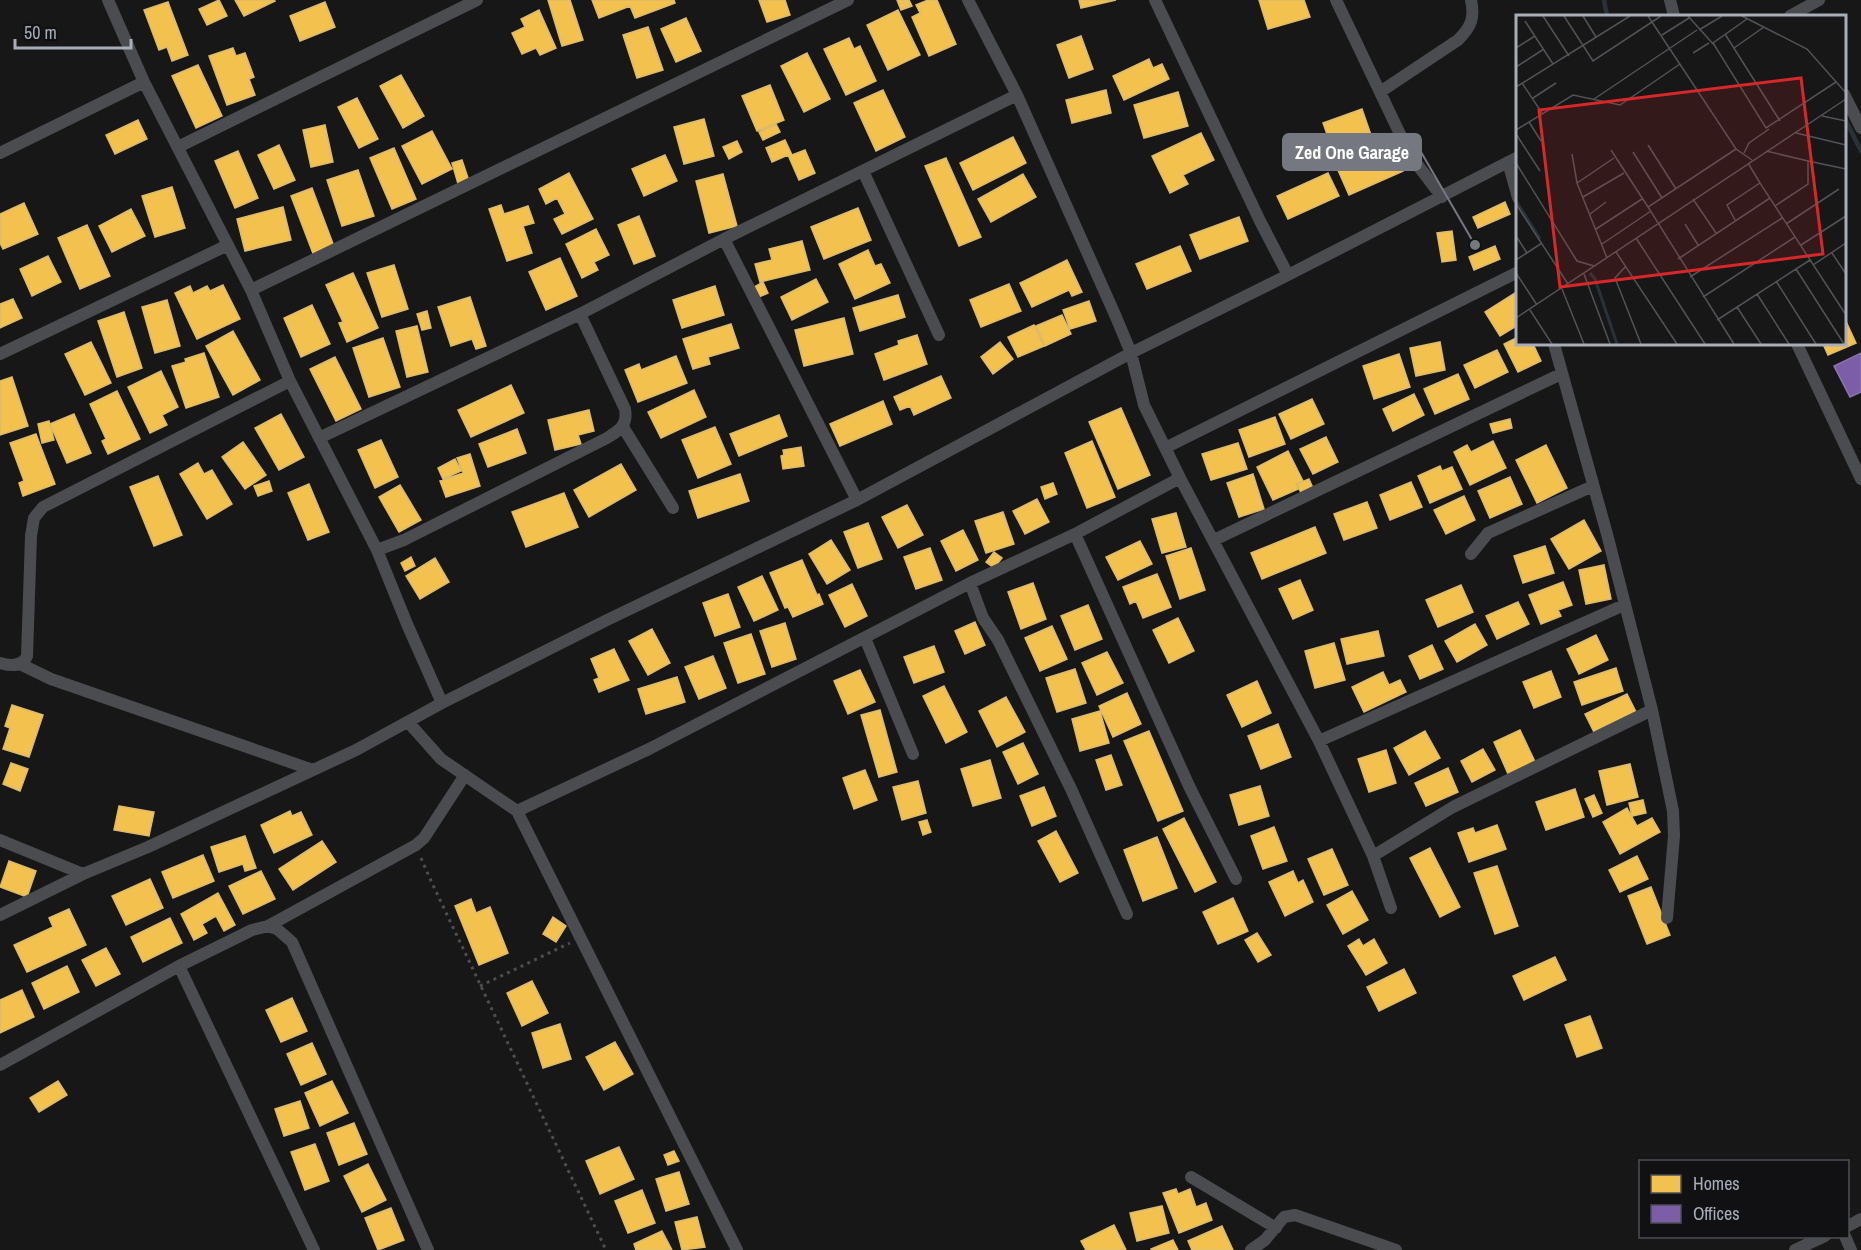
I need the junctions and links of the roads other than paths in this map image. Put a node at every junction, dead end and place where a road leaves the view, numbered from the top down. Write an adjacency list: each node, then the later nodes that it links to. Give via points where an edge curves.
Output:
1 (108, 0): 12 (street)
2 (477, 0): 17 (street)
3 (848, 0): 27 (street)
4 (968, 0): 14 (street)
5 (1155, 0): 26 (street)
6 (1336, 0): 13 (street)
7 (1471, 0): 13 (street, via 1469,30)
8 (1670, 0): 11 (street)
9 (1819, 0): 10 (street)
10 (1805, 13)
11 (1674, 15)
12 (144, 82): 17 (street); 18 (street)
13 (1380, 92): 22 (street, via 1410,155)
14 (1017, 95): 20 (street); 32 (street)
15 (1846, 96): 16 (street)
16 (1861, 128)
17 (178, 147): 24 (street)
18 (0, 153)
19 (1513, 159): 21 (street); 22 (street)
20 (863, 171): 23 (street); 29 (street)
21 (1516, 182)
22 (1442, 197): 26 (street)
23 (724, 238): 28 (street); 42 (street)
24 (228, 245): 27 (street); 33 (street)
25 (1516, 273): 38 (street)
26 (1288, 275): 32 (street)
27 (251, 290): 35 (street)
28 (580, 314): 36 (street, via 625,409); 37 (street)
29 (939, 334)
30 (1554, 345): 34 (street)
31 (1797, 345): 40 (street)
32 (1131, 353): 38 (street, via 1144,405); 42 (street)
33 (0, 354)
34 (1561, 374): 41 (street); 45 (street)
35 (290, 381): 37 (street); 52 (street, via 43,507 34,518 31,536 27,656)
36 (623, 427): 43 (street); 46 (street)
37 (319, 438): 46 (street)
38 (1165, 448): 39 (street)
39 (1179, 478): 44 (street); 45 (street)
40 (1861, 479)
41 (1593, 486): 47 (street, via 1488,533); 49 (street)
42 (857, 500): 53 (street)
43 (673, 508)
44 (1075, 534): 48 (street); 64 (street, via 1190,788)
45 (1214, 540): 56 (street)
46 (378, 550): 53 (street)
47 (1471, 554)
48 (970, 583): 50 (street); 66 (street, via 983,618 998,640 1072,791)
49 (1624, 605): 54 (street); 56 (street)
50 (865, 638): 57 (street); 60 (street, via 649,749)
51 (0, 663): 52 (street)
52 (20, 664): 58 (street, via 51,679)
53 (442, 703): 55 (street)
54 (1652, 710): 62 (street, via 1453,807); 68 (street, via 1674,836)
55 (409, 723): 58 (street); 59 (street, via 441,759)
56 (1319, 741): 62 (street)
57 (913, 754)
58 (313, 770): 63 (street)
59 (465, 775): 60 (street); 69 (street, via 416,845)
60 (517, 811): 77 (street)
61 (0, 840): 63 (street)
62 (1373, 856): 65 (street)
63 (83, 874): 67 (street)
64 (1236, 879)
65 (1391, 908)
66 (1127, 914)
67 (0, 915)
68 (1667, 918)
69 (268, 926): 70 (street); 76 (street, via 292,942)
70 (179, 966): 71 (street); 75 (street)
71 (0, 1065)
72 (1191, 1177): 73 (street)
73 (1276, 1228): 78 (street); 79 (street, via 1284,1217 1295,1215)
74 (1821, 1238): 80 (street)
75 (314, 1250)
76 (428, 1250)
77 (737, 1250)
78 (1251, 1250)
79 (1396, 1250)
80 (1795, 1250)

